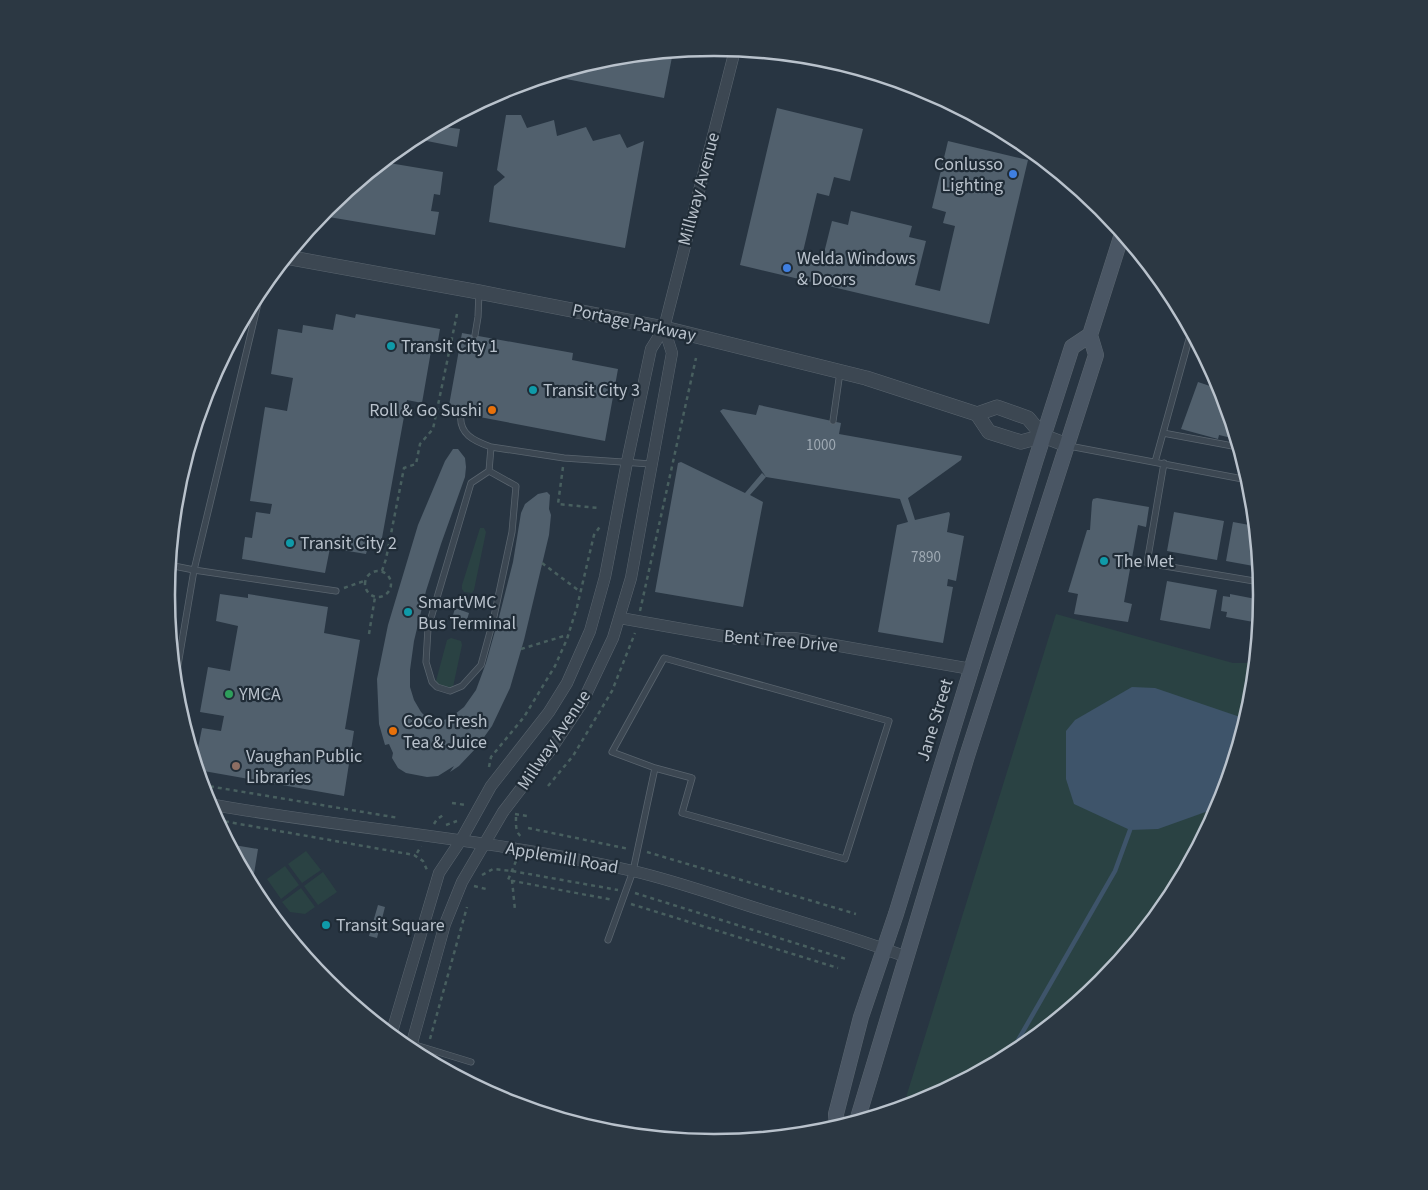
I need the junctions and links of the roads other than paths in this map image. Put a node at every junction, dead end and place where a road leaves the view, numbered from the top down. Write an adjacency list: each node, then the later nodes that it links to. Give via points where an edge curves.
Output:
1 (733, 57): 6 (street, Millway Avenue)
2 (1120, 241): 8 (main road)
3 (293, 259): 4 (street, Portage Parkway)
4 (479, 292): 6 (street, Portage Parkway); 7 (lane)
5 (256, 312): 26 (lane)
6 (664, 328): 10 (street, Portage Parkway); 19 (street, Millway Avenue, via 651,349); 21 (street, Millway Avenue, via 672,353)
7 (475, 335)
8 (1090, 335): 15 (main road, Jane Street, via 1072,347); 16 (main road, via 1096,355)
9 (1189, 341): 14 (lane)
10 (840, 372): 12 (street, Portage Parkway); 13 (lane)
11 (461, 413): 18 (lane, via 461,426 466,434)
12 (977, 414): 15 (street, Portage Parkway, via 997,408 1028,418); 15 (street, via 989,432 1020,442)
13 (832, 421)
14 (1163, 433): 17 (lane); 20 (lane)
15 (1043, 436): 16 (street, Portage Parkway); 31 (main road, Jane Street)
16 (1067, 445): 20 (lane); 39 (main road, via 967,756)
17 (1231, 446)
18 (491, 447): 19 (lane, via 564,458); 23 (lane)
19 (627, 462): 21 (lane); 34 (street, Millway Avenue, via 605,578 590,631 567,683 549,712 491,786)
20 (1155, 462): 22 (lane)
21 (651, 464): 29 (street, Millway Avenue, via 631,578)
22 (1164, 464): 24 (lane); 27 (lane, via 1147,563)
23 (489, 471): 23 (lane, via 471,483 428,628 426,662 432,682 450,692 462,686 481,665 512,532 516,486)
24 (1239, 478)
25 (176, 566): 26 (lane)
26 (194, 570): 28 (lane); 30 (lane)
27 (1253, 581)
28 (336, 591)
29 (620, 618): 31 (street, Bent Tree Drive, via 739,639 794,638); 35 (street, Millway Avenue, via 582,703)
30 (179, 658)
31 (971, 668): 38 (main road, Jane Street)
32 (655, 768): 32 (lane, via 612,752 664,658 889,720 845,858 682,813 692,778); 36 (lane)
33 (218, 806): 34 (street, Applemill Road)
34 (461, 840): 35 (street, Applemill Road); 40 (street, Millway Avenue, via 439,873)
35 (484, 844): 36 (street, Applemill Road); 41 (street, Millway Avenue, via 462,882 445,924)
36 (633, 871): 37 (lane); 38 (street, Applemill Road)
37 (608, 940)
38 (884, 949): 39 (street, Applemill Road); 45 (main road, Jane Street, via 862,1017)
39 (907, 957): 44 (main road)
40 (393, 1027)
41 (410, 1039)
42 (423, 1048): 43 (lane)
43 (471, 1062)
44 (859, 1113)
45 (836, 1119)

